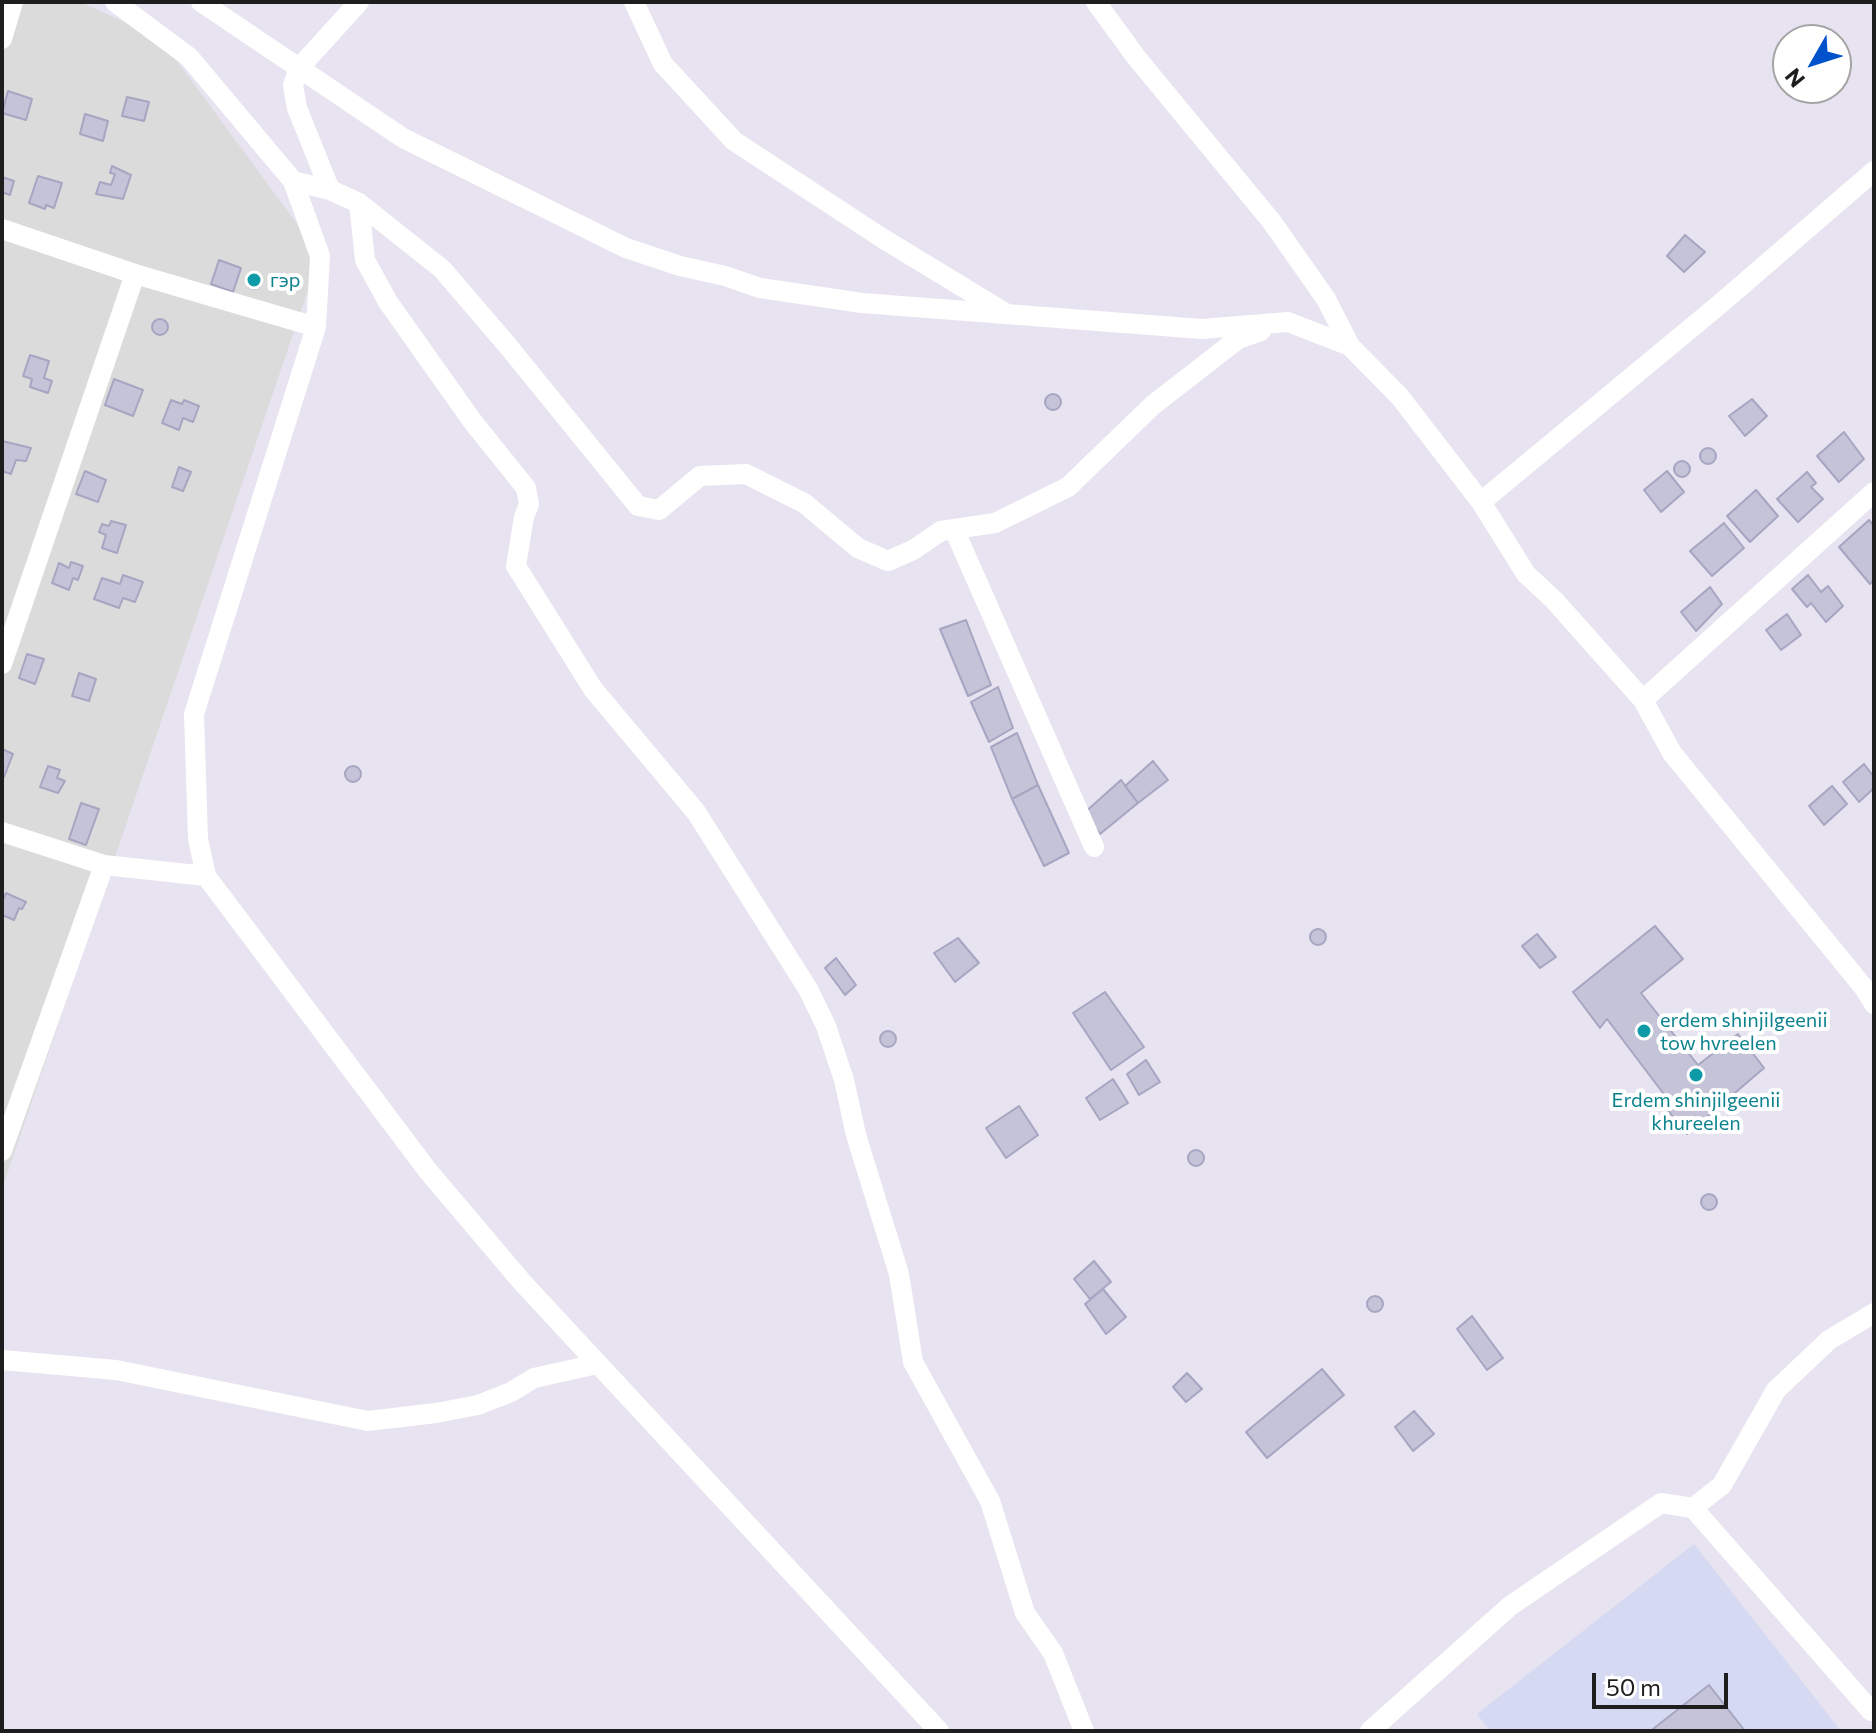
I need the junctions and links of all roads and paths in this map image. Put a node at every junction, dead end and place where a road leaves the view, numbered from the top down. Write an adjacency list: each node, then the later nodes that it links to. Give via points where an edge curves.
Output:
1 (13, 2): 7 (street)
2 (115, 2): 10 (street, via 189,57)
3 (201, 2): 8 (street)
4 (359, 2): 8 (street)
5 (634, 2): 15 (street, via 663,64 734,141)
6 (1096, 2): 18 (street, via 1272,222 1326,299)
7 (2, 39)
8 (299, 68): 11 (street, via 293,85 297,108); 15 (street, via 403,138 626,248 760,288)
9 (1874, 171): 20 (street)
10 (293, 181): 11 (street); 17 (street, via 320,256)
11 (330, 190): 12 (street)
12 (359, 203): 21 (street, via 442,269 638,506 659,510 700,476 746,474 804,503 858,548 888,561); 36 (street, via 365,260 388,302 526,488 529,504 516,566 593,689 696,812 826,1026 899,1274 913,1362 990,1501 1025,1613 1053,1653)
13 (2, 229): 14 (street)
14 (135, 274): 17 (street); 22 (street)
15 (1010, 316): 16 (street, via 1202,329)
16 (1288, 322): 18 (street); 21 (street, via 1238,339 1153,405 1068,487 995,523)
17 (316, 327): 27 (street, via 194,714 198,839)
18 (1350, 346): 20 (street, via 1400,397)
19 (1874, 492): 23 (street)
20 (1481, 502): 23 (street, via 1526,574)
21 (954, 529): 25 (street)
22 (2, 664)
23 (1643, 700): 28 (street, via 1672,753)
24 (2, 832): 26 (street)
25 (1094, 847)
26 (104, 865): 27 (street); 29 (street)
27 (206, 876): 32 (street, via 428,1171)
28 (1871, 989)
29 (2, 1151)
30 (1874, 1313): 33 (street, via 1829,1340 1776,1390 1722,1485)
31 (2, 1360): 32 (street, via 116,1370 368,1421 478,1405 534,1378)
32 (597, 1364): 35 (street)
33 (1693, 1508): 34 (street); 37 (street, via 1661,1503 1510,1606)
34 (1871, 1711)
35 (939, 1731)
36 (1084, 1731)
37 (1370, 1731)

